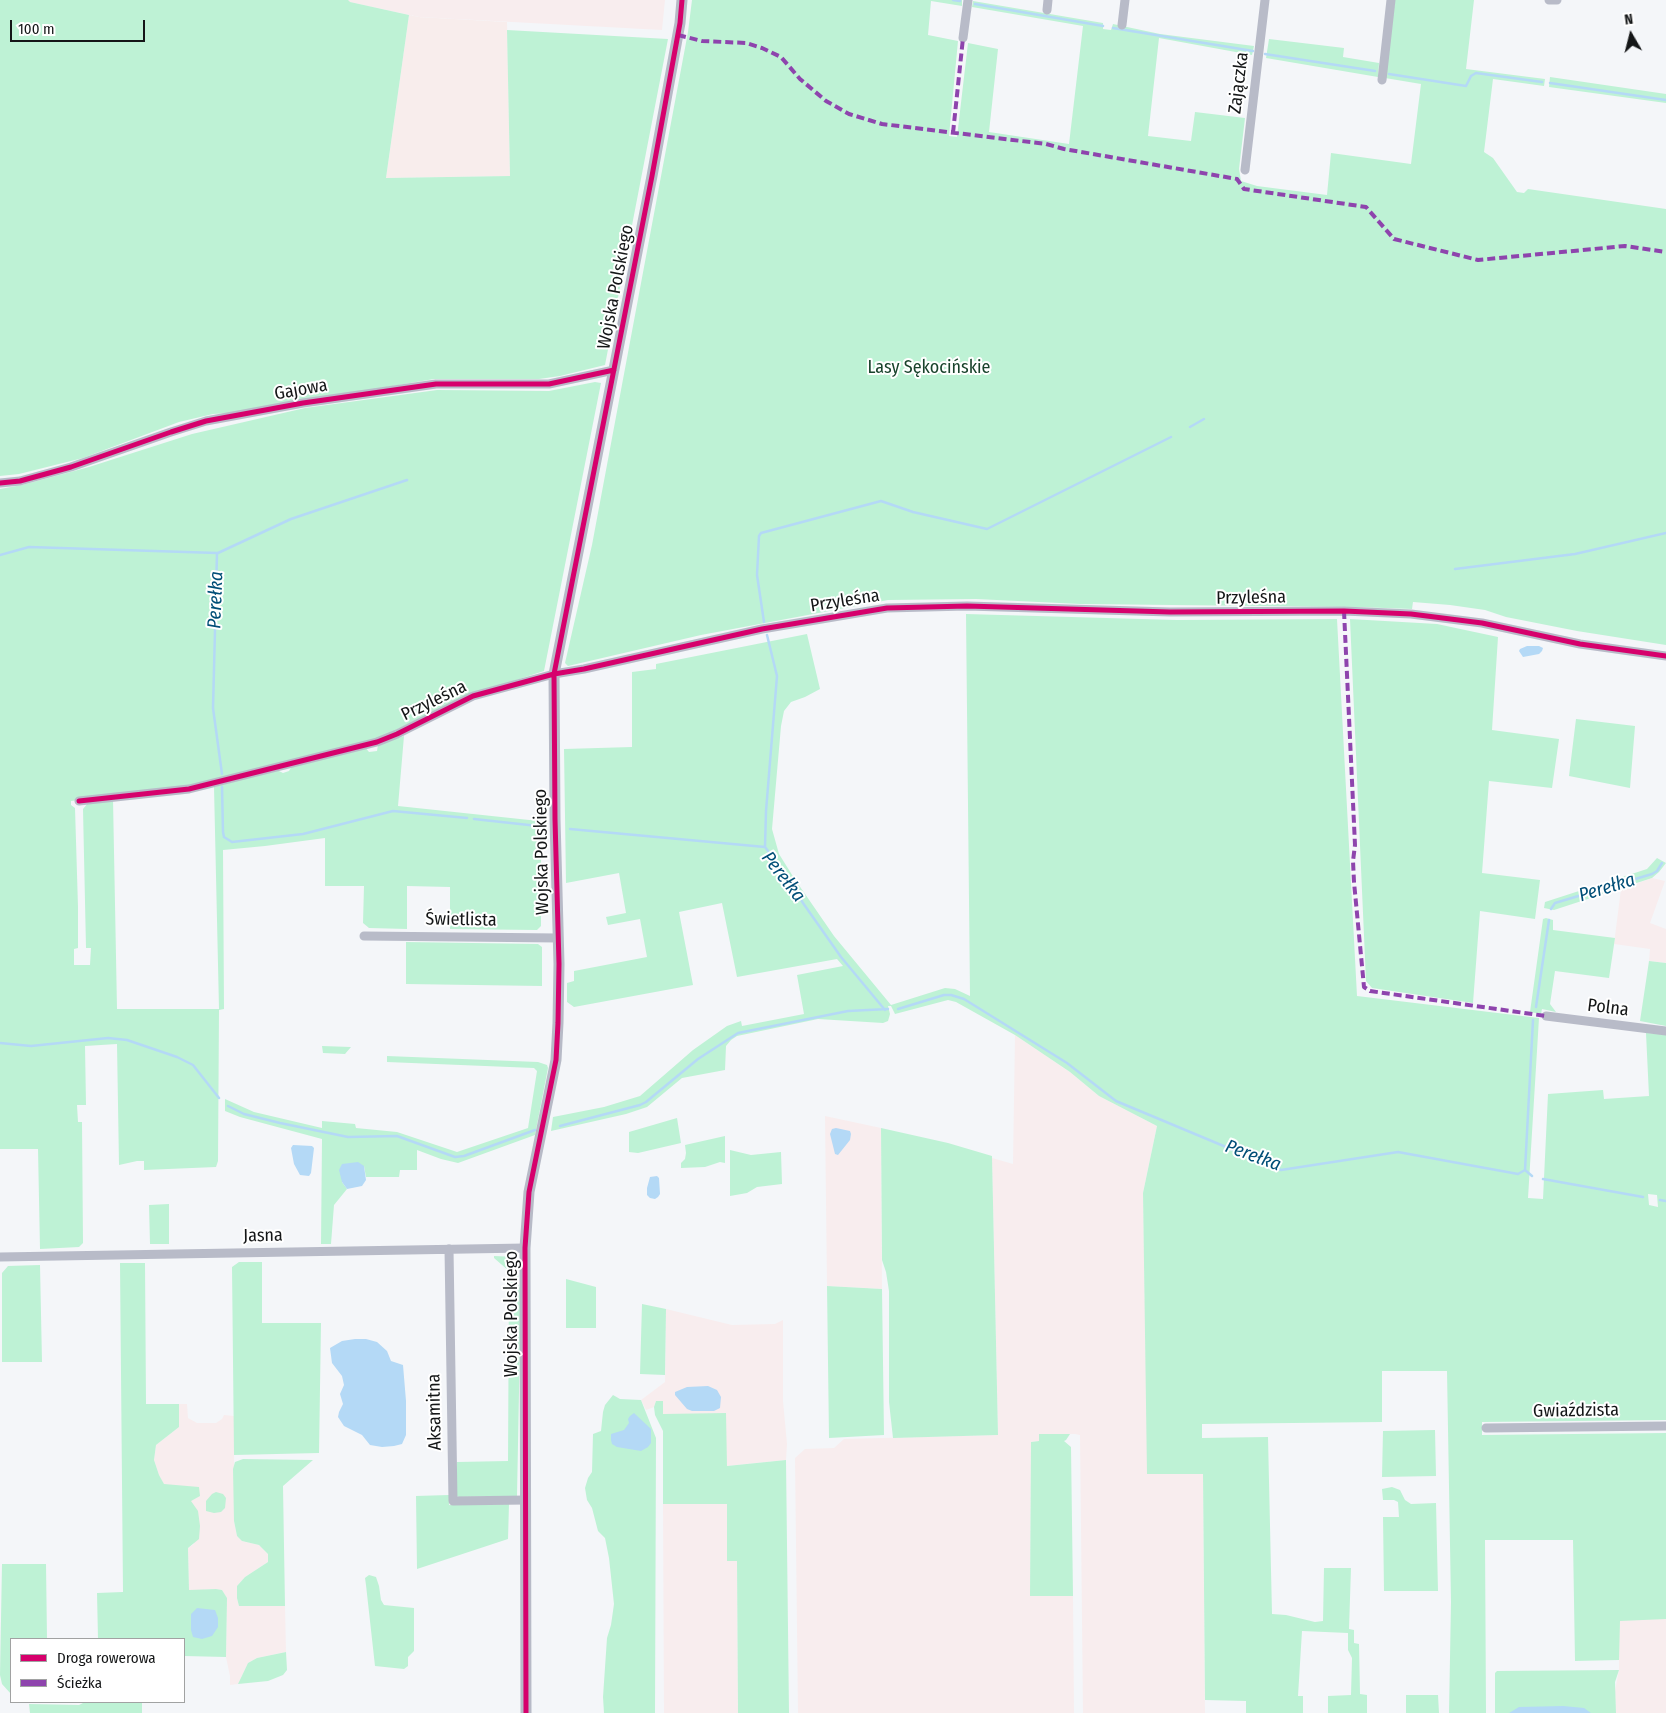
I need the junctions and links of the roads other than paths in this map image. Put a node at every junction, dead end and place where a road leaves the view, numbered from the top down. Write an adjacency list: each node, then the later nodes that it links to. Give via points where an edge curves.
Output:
1 (682, 0): 14 (street, Wojska Polskiego)
2 (968, 0): 11 (street)
3 (1048, 0): 9 (street)
4 (1125, 0): 10 (street)
5 (1265, 0): 13 (street, Zajączka)
6 (1391, 0): 12 (street)
7 (1550, 0): 8 (street)
8 (1556, 0)
9 (1047, 10)
10 (1122, 24)
11 (963, 38)
12 (1382, 80)
13 (1245, 170)
14 (614, 370): 15 (street, Gajowa, via 549,384 436,384 303,403 206,422 71,467); 17 (street, Wojska Polskiego)
15 (0, 483)
16 (1666, 656): 17 (street, Przyleśna, via 1580,644 1482,623 1411,614 931,606 850,613)
17 (554, 674): 18 (street, Przyleśna, via 473,696 377,742 189,789); 20 (street, Wojska Polskiego)
18 (80, 801)
19 (364, 936): 20 (street, Świetlista)
20 (558, 938): 23 (street, Wojska Polskiego, via 556,1060 529,1192)
21 (1546, 1016): 22 (street, Polna)
22 (1666, 1031)
23 (526, 1248): 24 (street, Jasna); 28 (street, Wojska Polskiego)
24 (449, 1249): 25 (street, Jasna); 28 (street, Aksamitna, via 453,1502)
25 (0, 1257)
26 (1666, 1426): 27 (street, Gwiaździsta)
27 (1486, 1428)
28 (526, 1500): 29 (street, Wojska Polskiego)
29 (526, 1713)

